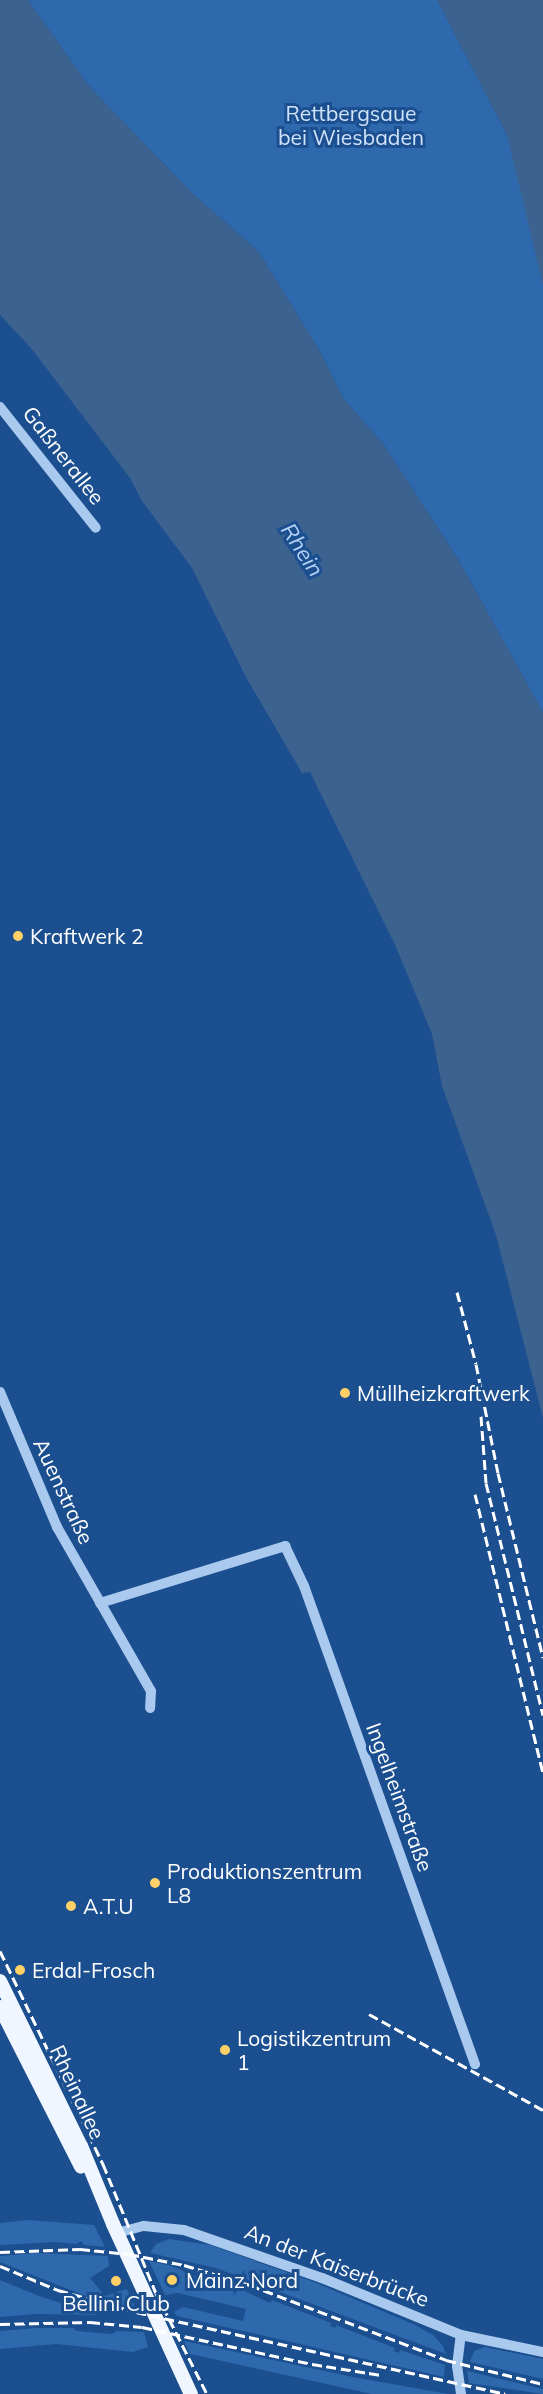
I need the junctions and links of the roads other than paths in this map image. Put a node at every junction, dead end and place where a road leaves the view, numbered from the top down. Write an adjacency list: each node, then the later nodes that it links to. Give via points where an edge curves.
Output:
1 (0, 406): 2 (street, Gaßnerallee)
2 (96, 528)
3 (0, 1392): 4 (street, Auenstraße, via 45,1502)
4 (100, 1603): 5 (street, Auenstraße, via 151,1691); 9 (street, Ingelheimstraße, via 285,1546 304,1586)
5 (150, 1708)
6 (0, 1981): 8 (main road, Rheinallee)
7 (0, 2007): 8 (main road, Rheinallee)
8 (9, 2024): 10 (main road, Rheinallee, via 81,2146)
9 (475, 2064)
10 (115, 2229): 11 (street, An der Kaiserbrücke, via 144,2226 184,2230 322,2278); 13 (main road, Rheinallee)
11 (461, 2335): 12 (street, An der Kaiserbrücke); 14 (street)
12 (543, 2352)
13 (191, 2394)
14 (461, 2394)

